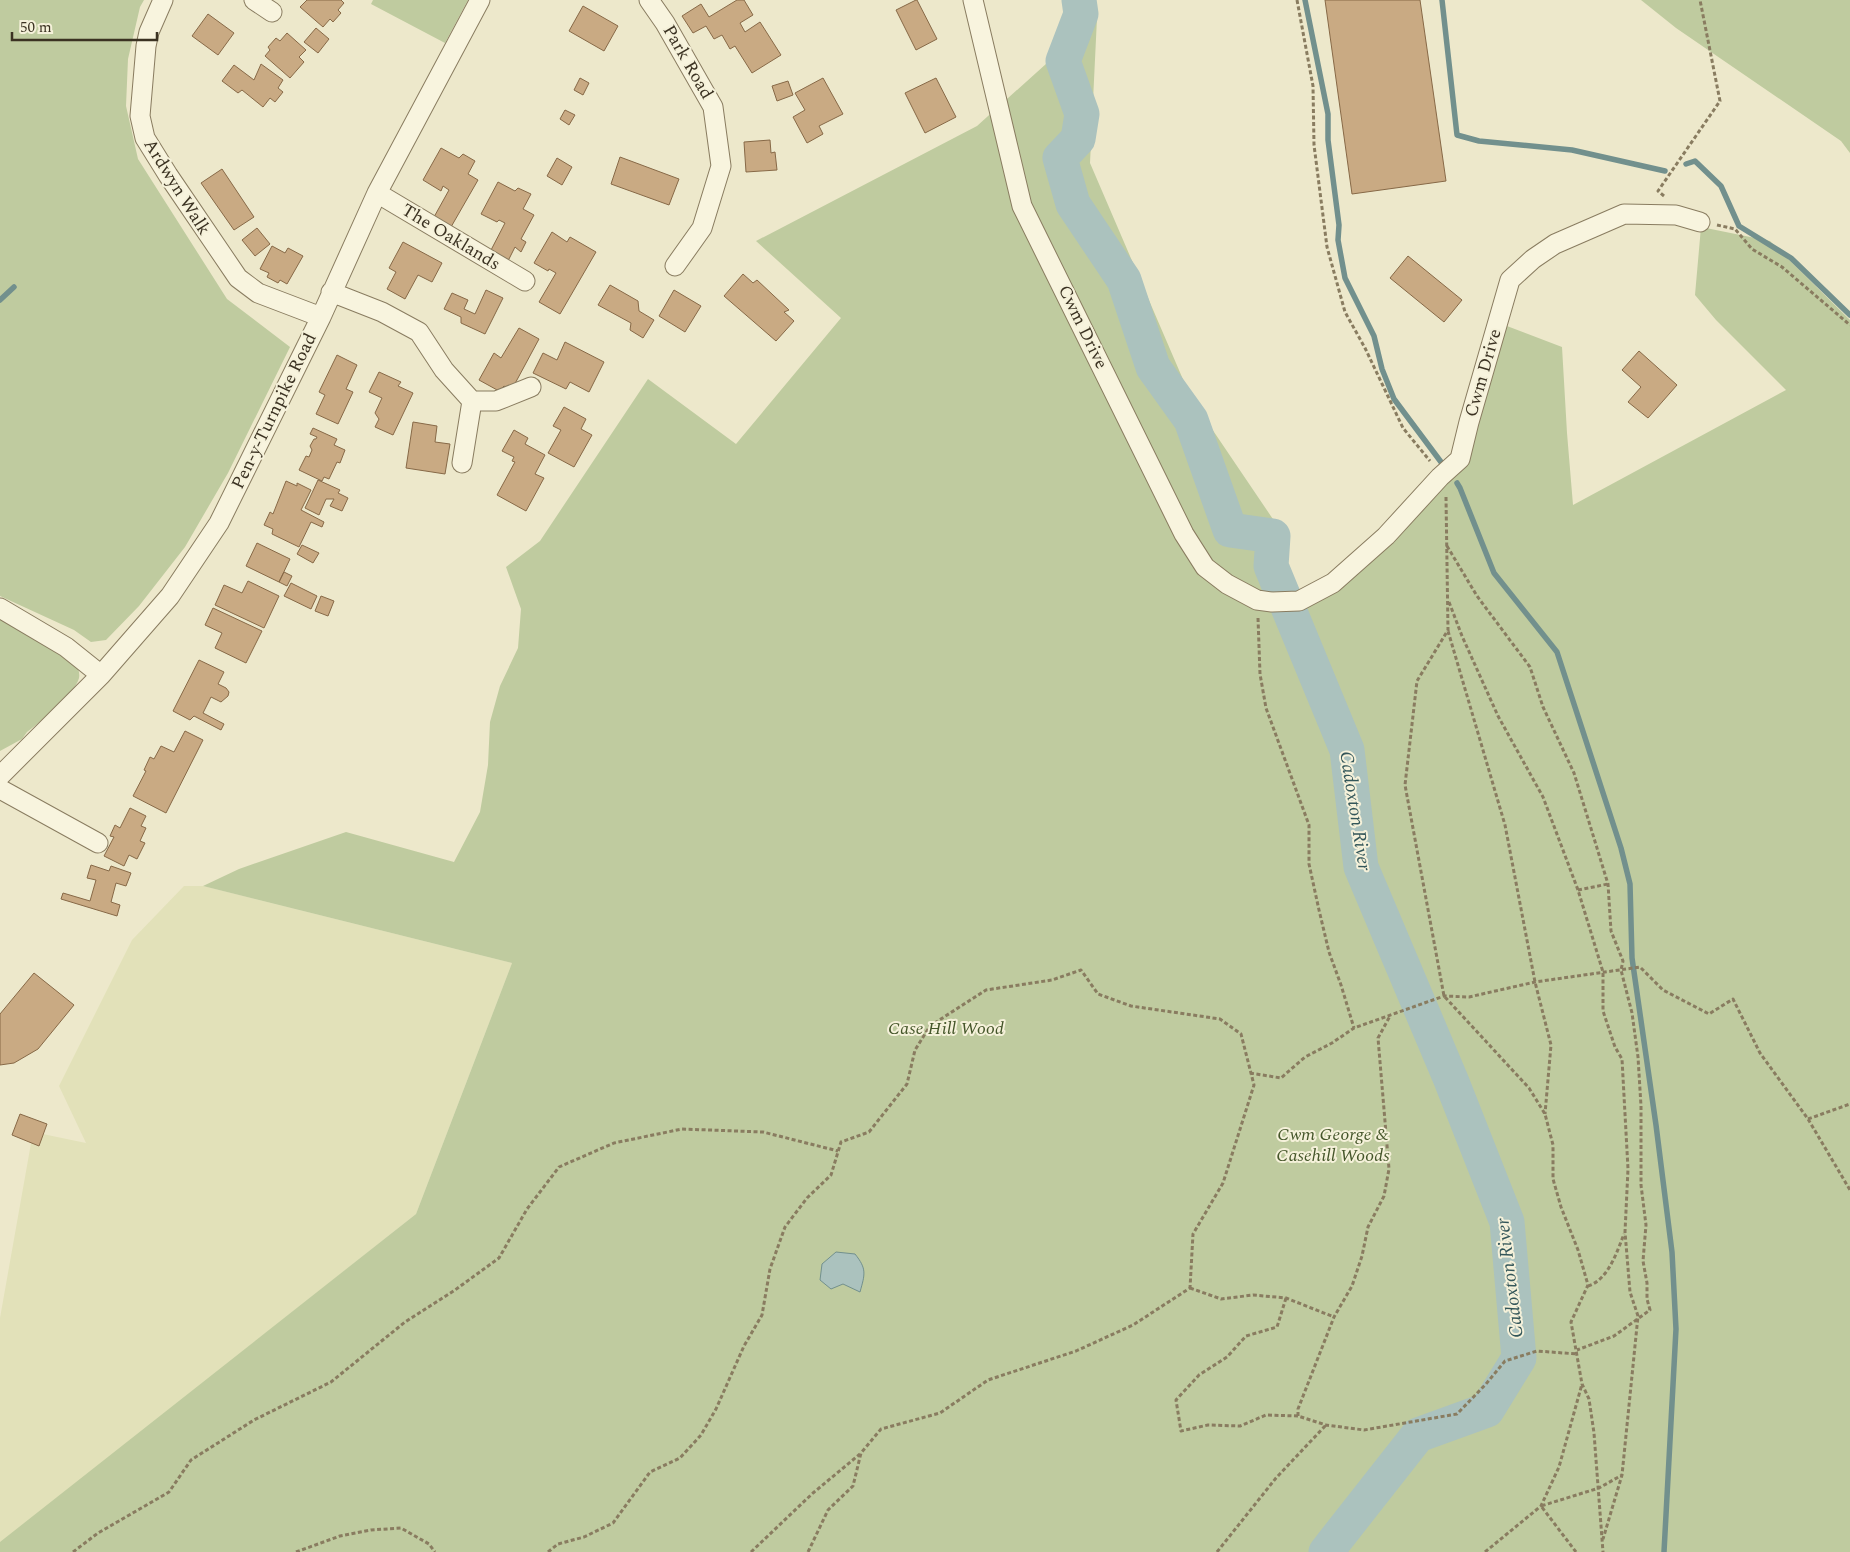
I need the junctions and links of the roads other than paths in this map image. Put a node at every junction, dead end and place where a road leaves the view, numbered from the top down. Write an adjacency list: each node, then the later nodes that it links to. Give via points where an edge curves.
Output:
1 (163, 0): 12 (street, Ardwyn Walk, via 146,46 140,116 145,138 238,278 258,293)
2 (254, 0): 6 (street)
3 (480, 0): 7 (street, Pen-y-Turnpike Road)
4 (649, 0): 9 (street, Park Road, via 713,107 722,166 702,228)
5 (973, 0): 8 (street, Cwm Drive, via 1022,206 1184,534 1205,567 1227,584 1265,601 1299,601 1333,583 1386,536 1460,459 1510,280 1533,259 1555,244 1624,214 1676,215)
6 (272, 12)
7 (377, 193): 10 (street, The Oaklands); 11 (street, Pen-y-Turnpike Road)
8 (1700, 222)
9 (675, 266)
10 (525, 281)
11 (331, 292): 12 (street, Pen-y-Turnpike Road); 14 (street, via 382,312 419,332 444,370)
12 (321, 317): 17 (street, Pen-y-Turnpike Road, via 219,523 170,596)
13 (531, 387): 14 (street, via 496,401)
14 (472, 401): 15 (street)
15 (462, 463)
16 (0, 608): 17 (street, via 66,647)
17 (101, 675): 18 (street, Pen-y-Turnpike Road)
18 (0, 776)
19 (0, 789): 20 (street)
20 (98, 843)

